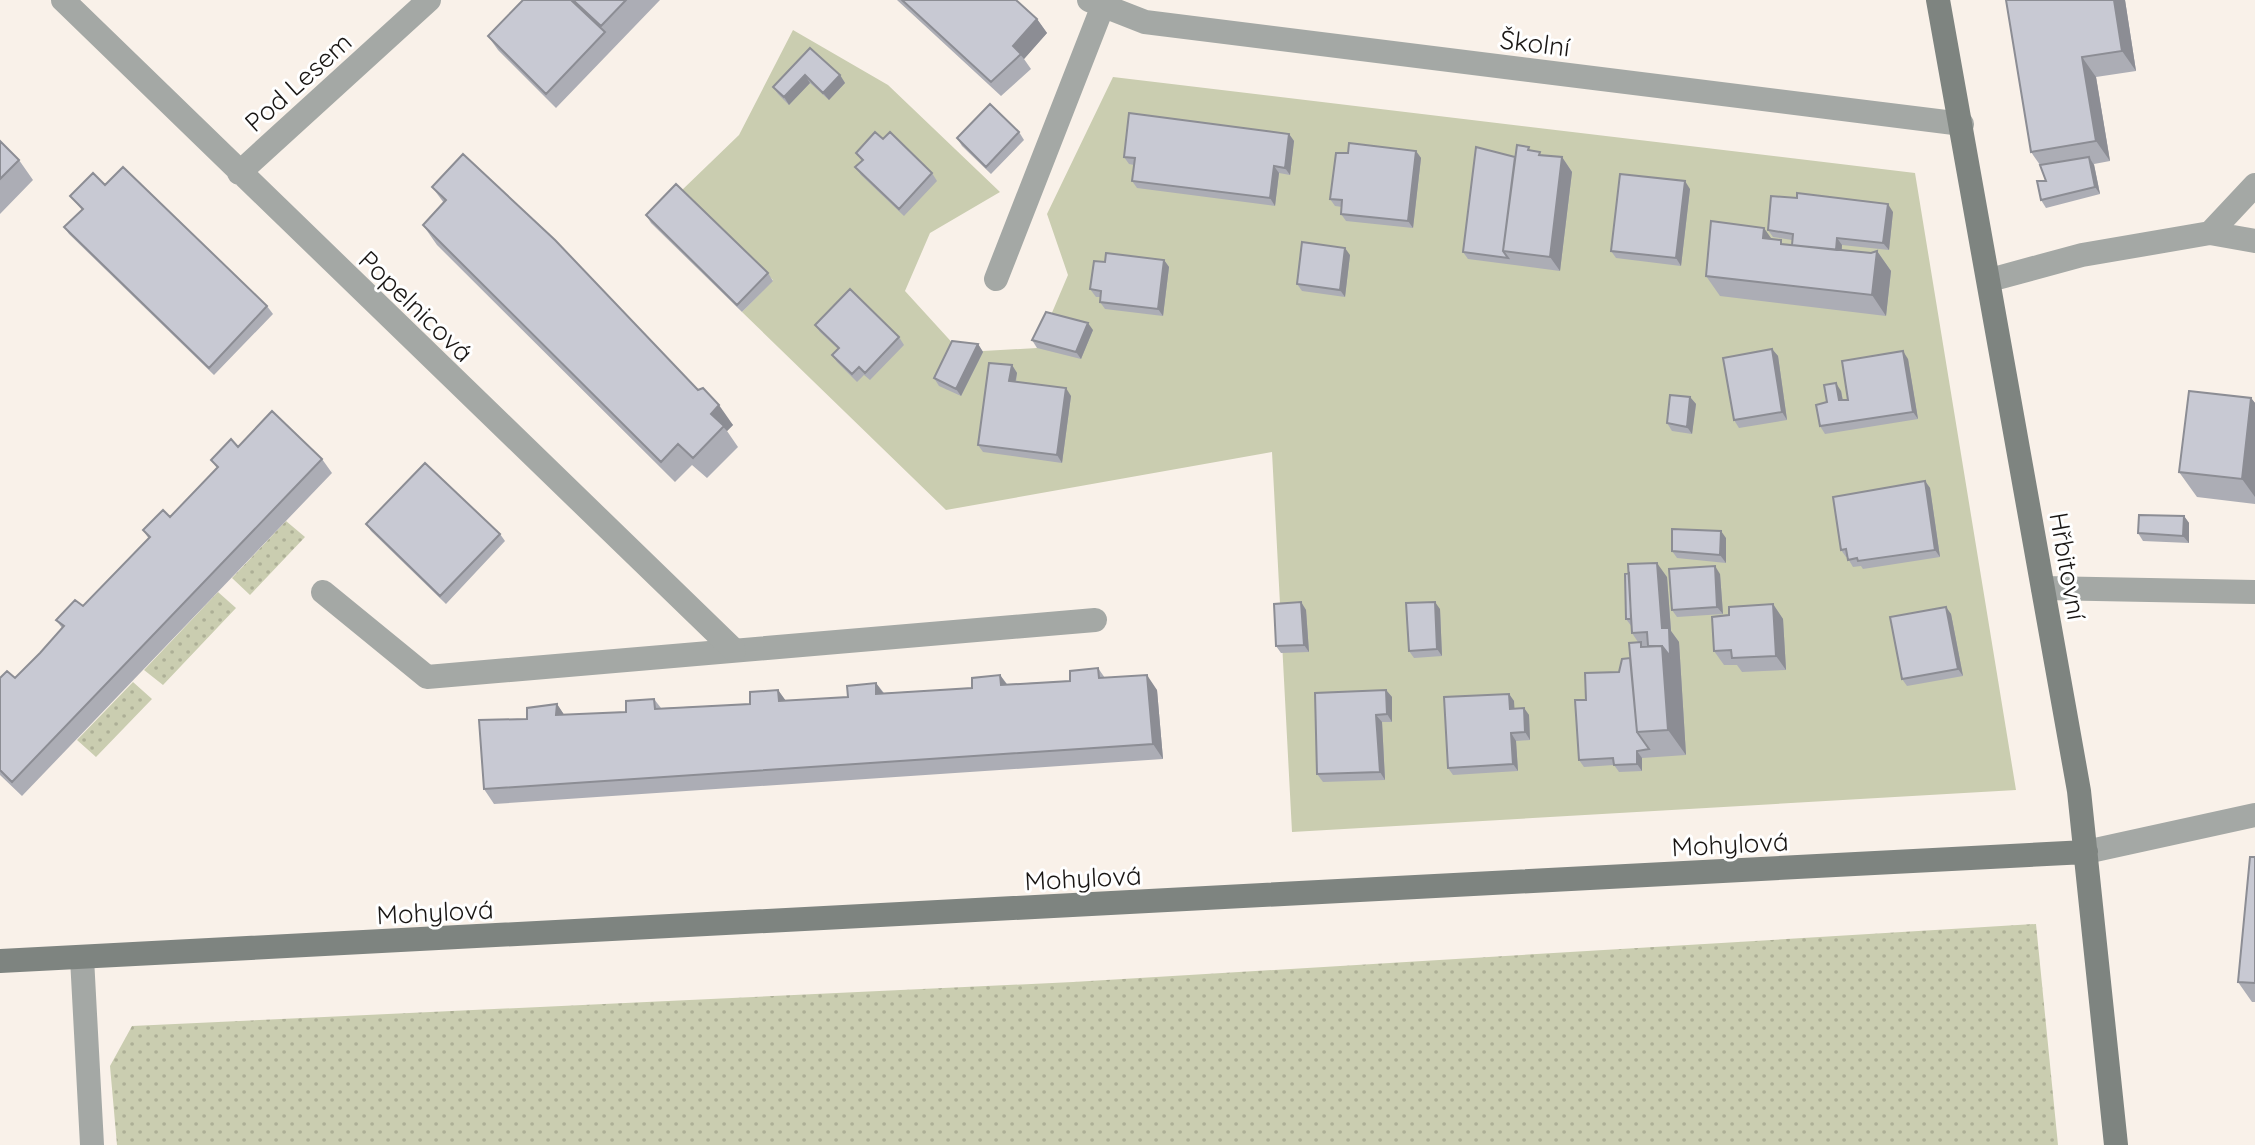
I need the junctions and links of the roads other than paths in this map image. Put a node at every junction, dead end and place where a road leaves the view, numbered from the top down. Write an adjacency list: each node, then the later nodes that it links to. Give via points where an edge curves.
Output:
1 (63, 0): 6 (street, Popelnicová)
2 (429, 0): 6 (street, Pod Lesem)
3 (1938, 0): 5 (street, Hřbitovní)
4 (1096, 4): 5 (street, Školní, via 1145,22); 10 (street, Školní)
5 (1962, 124): 11 (street, Hřbitovní)
6 (239, 173): 16 (street, Popelnicová)
7 (2255, 185): 8 (street)
8 (2210, 233): 9 (street); 11 (street, via 2082,255)
9 (2255, 241)
10 (996, 279)
11 (1990, 280): 12 (street, Hřbitovní)
12 (2043, 588): 14 (street); 18 (street, Hřbitovní)
13 (323, 592): 16 (street, via 427,677)
14 (2255, 592)
15 (1095, 620): 16 (street)
16 (734, 650)
17 (2255, 815): 18 (street)
18 (2086, 852): 19 (street, Mohylová); 22 (street, Hřbitovní)
19 (82, 958): 20 (street, Mohylová); 21 (street)
20 (0, 961)
21 (92, 1145)
22 (2116, 1145)

